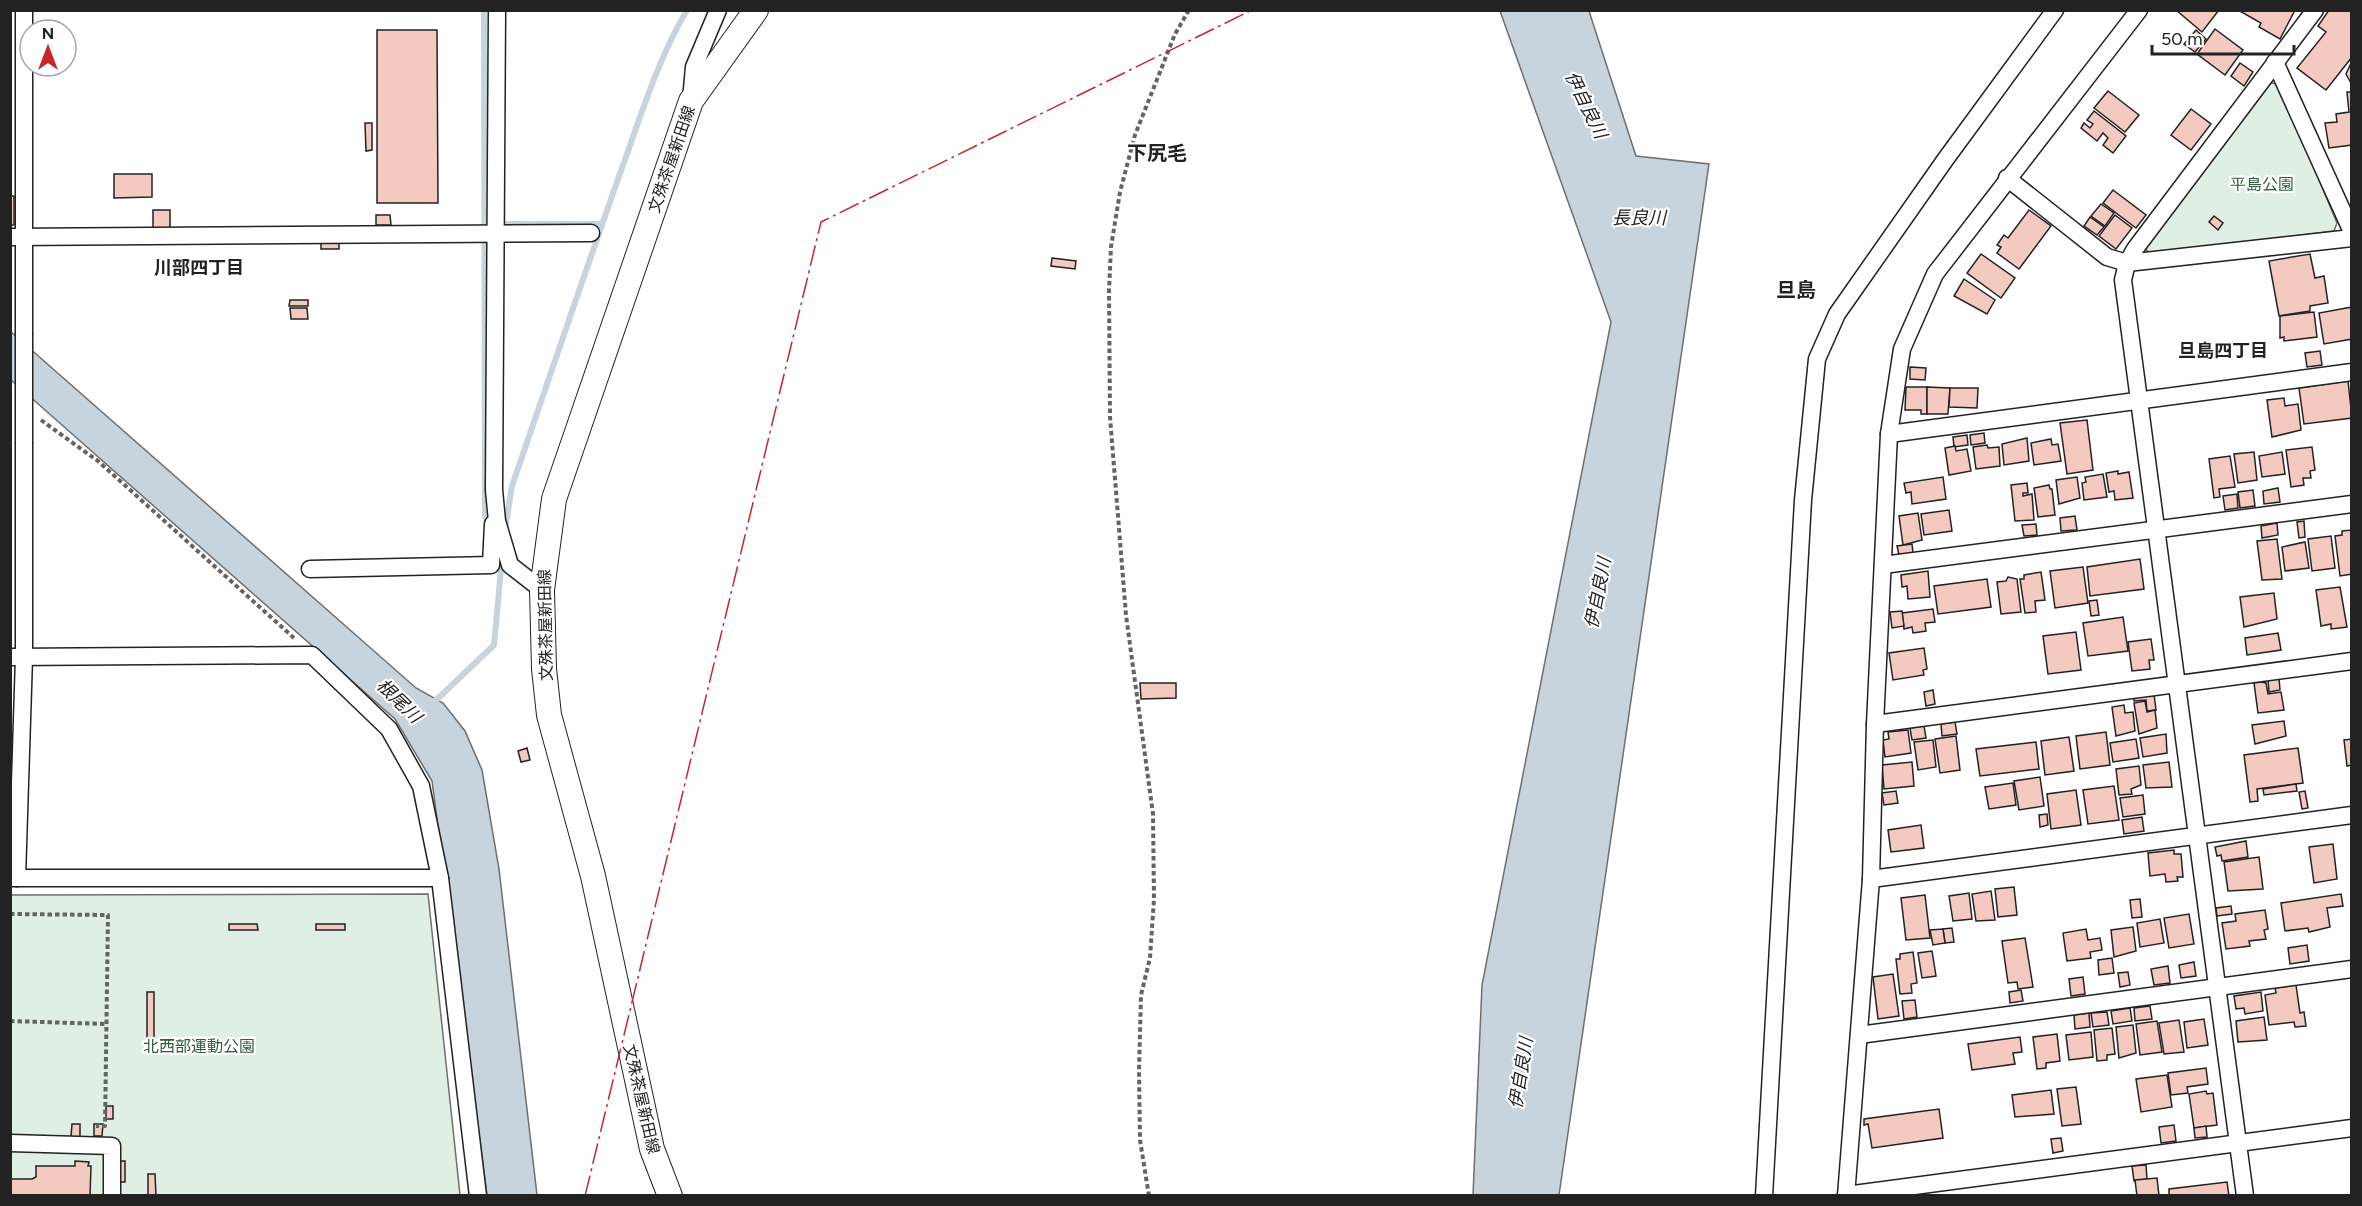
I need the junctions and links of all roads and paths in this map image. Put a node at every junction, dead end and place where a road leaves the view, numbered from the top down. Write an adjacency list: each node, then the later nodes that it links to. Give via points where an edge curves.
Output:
1 (24, 10): 15 (street)
2 (497, 10): 13 (street)
3 (718, 10): 10 (street, via 694,67)
4 (756, 10): 10 (main road, 文殊茶屋新田線)
5 (1189, 10): 53 (path, via 1175,34 1135,135 1120,192 1109,291 1110,417 1126,615 1153,814 1153,911 1150,958 1141,994 1139,1071 1140,1140)
6 (2055, 10): 54 (street, via 1850,294 1817,359 1803,512)
7 (2139, 10): 11 (street)
8 (2315, 10): 9 (street)
9 (2275, 62): 12 (street); 17 (street)
10 (691, 101): 28 (main road, 文殊茶屋新田線, via 554,499)
11 (2007, 178): 17 (street, via 2107,257); 22 (street, via 1935,274 1902,349)
12 (2352, 232)
13 (495, 233): 14 (street); 15 (street); 23 (street)
14 (591, 233)
15 (18, 237): 18 (street)
16 (2352, 238): 17 (street)
17 (2127, 263): 20 (street, via 2123,280)
18 (19, 322): 30 (street, bridge, via 24,444)
19 (2352, 372): 20 (street)
20 (2138, 402): 22 (street); 25 (street)
21 (36, 417): 29 (path, via 98,461)
22 (1889, 434): 26 (street)
23 (494, 490): 27 (street, via 491,565); 28 (street, via 497,521 510,564)
24 (2352, 504): 25 (street)
25 (2156, 529): 26 (street); 32 (street)
26 (1883, 565): 33 (street)
27 (310, 569)
28 (542, 590): 52 (main road, 文殊茶屋新田線, via 549,715 593,876 652,1149)
29 (312, 655): 30 (street); 37 (street, via 389,729 421,786)
30 (17, 657): 36 (street)
31 (2352, 661): 32 (street)
32 (2177, 682): 33 (street); 35 (street)
33 (1875, 724): 38 (street)
34 (2352, 815): 35 (street)
35 (2197, 836): 38 (street); 41 (street)
36 (14, 878): 37 (street)
37 (440, 878): 51 (street)
38 (1871, 879): 44 (street)
39 (10, 914): 43 (path, via 108,915)
40 (2352, 969): 41 (street)
41 (2216, 988): 44 (street); 48 (street)
42 (10, 1021): 43 (path)
43 (105, 1024): 45 (path)
44 (1859, 1035): 49 (street)
45 (105, 1126)
46 (2352, 1128): 48 (street)
47 (10, 1143): 50 (street, via 112,1146)
48 (2238, 1143): 49 (street); 55 (street)
49 (1846, 1195)
50 (112, 1196)
51 (478, 1196)
52 (670, 1196)
53 (1149, 1196)
54 (1764, 1196)
55 (2245, 1196)

